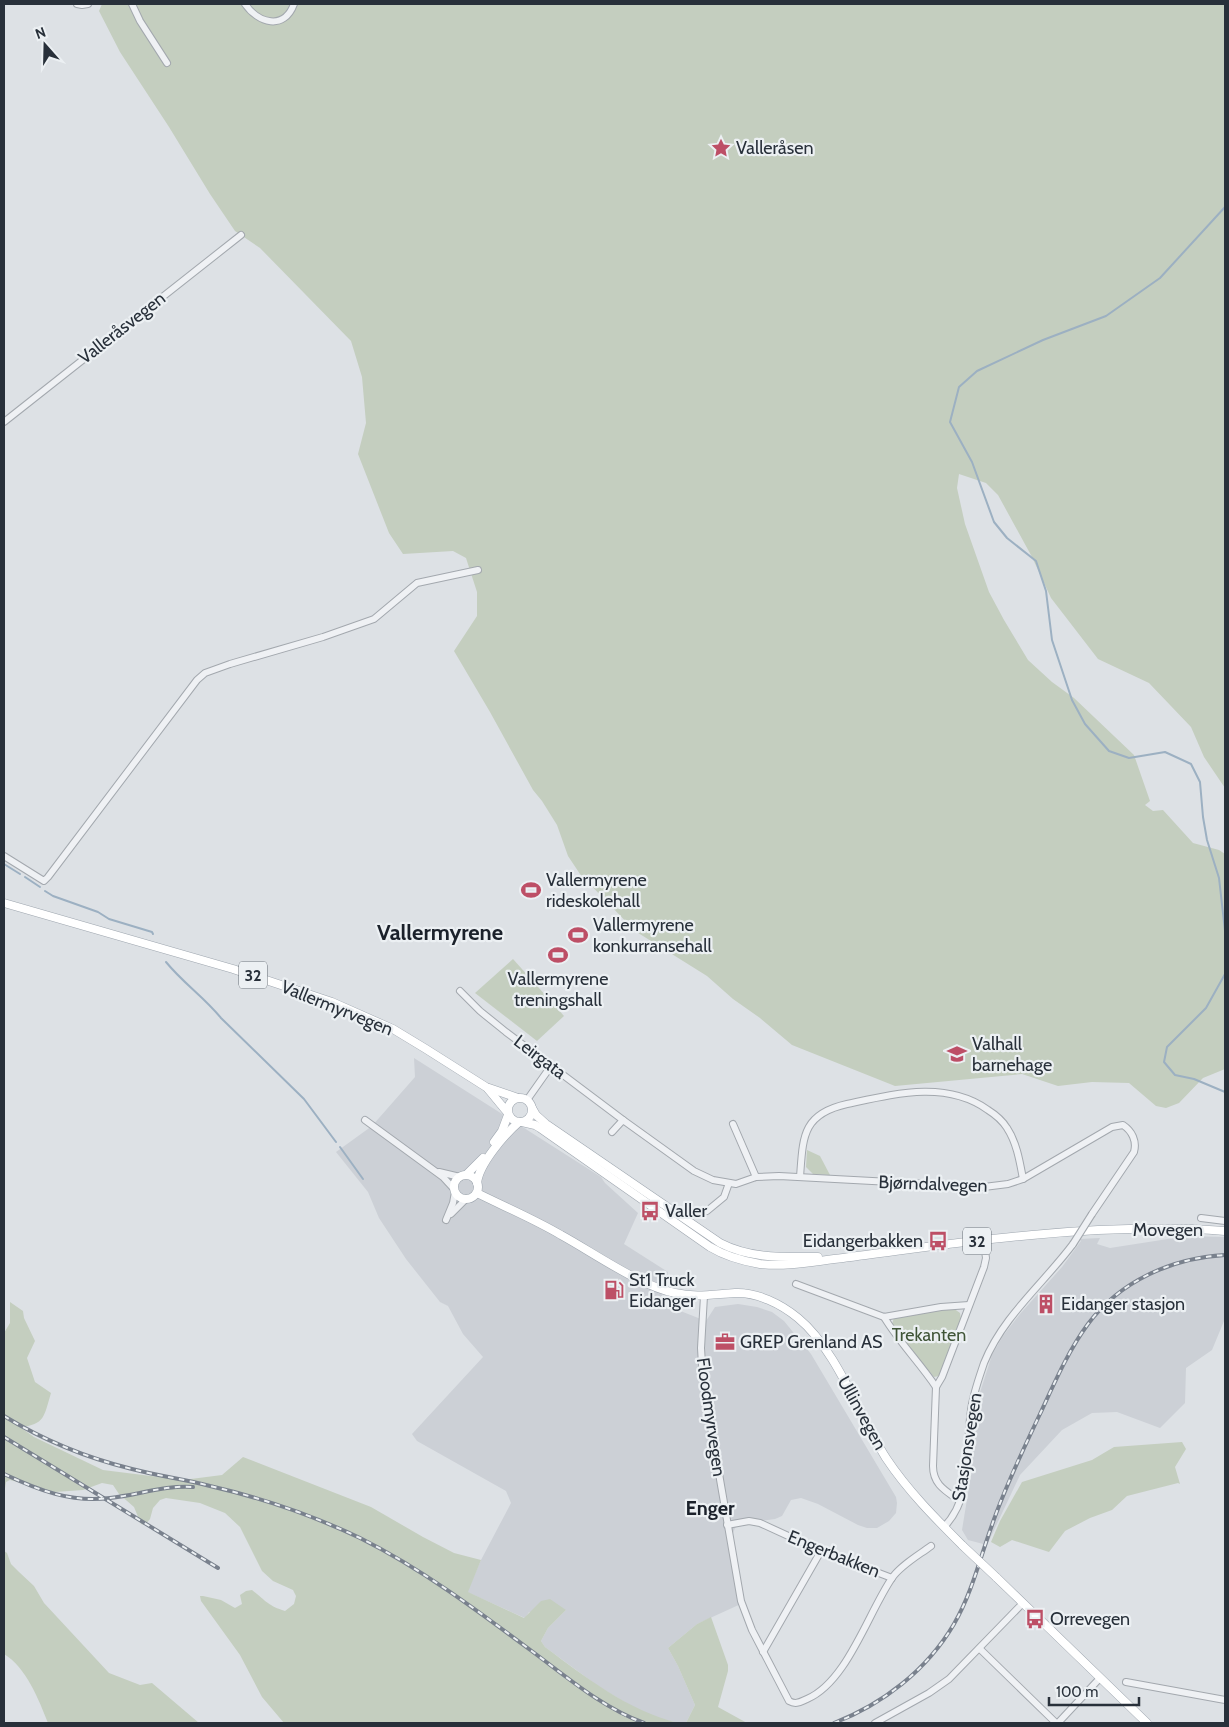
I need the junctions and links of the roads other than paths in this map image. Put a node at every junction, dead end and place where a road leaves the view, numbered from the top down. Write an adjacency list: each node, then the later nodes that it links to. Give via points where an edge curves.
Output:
1 (77, 4): 2 (street)
2 (88, 4)
3 (132, 4): 6 (street)
4 (245, 4): 5 (street, via 259,19 273,22 290,12)
5 (294, 4)
6 (167, 63)
7 (241, 235): 8 (street, Valleråsvegen)
8 (4, 422)
9 (478, 570): 10 (street, via 417,583 374,618 324,637 205,673 44,881)
10 (4, 856)
11 (4, 903): 14 (main road, Vallermyrvegen / 32, via 223,966 332,1002 392,1029)
12 (460, 991): 13 (street, Leirgata, via 480,1011)
13 (551, 1066): 16 (street); 20 (street, Leirgata)
14 (486, 1087): 15 (main road, Vallermyrvegen / 32); 18 (main road, Vallermyrvegen / 32)
15 (518, 1098): 16 (main road, Vallermyrvegen / 32); 18 (main road, via 510,1103)
16 (527, 1100): 17 (main road, 32)
17 (532, 1108): 21 (main road, via 530,1117); 40 (main road, 32, via 553,1129 728,1248 762,1256)
18 (508, 1114): 21 (main road, Vallermyrvegen / 32); 25 (main road, via 497,1138 476,1167)
19 (365, 1120): 24 (street)
20 (623, 1120): 23 (street); 30 (street, Leirgata, via 694,1171)
21 (520, 1122): 29 (main road, via 501,1140 482,1168); 40 (main road, Vallermyrvegen / 32, via 535,1124 721,1253 749,1262 772,1264)
22 (733, 1124): 26 (street)
23 (612, 1132)
24 (434, 1170): 25 (street); 31 (street)
25 (463, 1176): 29 (main road, via 473,1178); 31 (main road, via 455,1182)
26 (756, 1177): 27 (street, Bjørndalvegen); 30 (street, Bjørndalvegen)
27 (800, 1177): 28 (street, Bjørndalvegen, via 975,1187); 28 (street, via 805,1137 821,1113 836,1106 922,1091 971,1100 1000,1119 1012,1138)
28 (1023, 1180): 35 (street, Bjørndalvegen, via 1112,1127 1123,1125 1134,1138 1134,1152)
29 (477, 1183): 32 (main road)
30 (729, 1184): 34 (street, via 724,1196)
31 (454, 1190): 33 (main road, via 459,1197); 33 (street, via 447,1218)
32 (477, 1193): 33 (main road); 42 (main road, Ullinvegen, via 646,1282 674,1293)
33 (466, 1199)
34 (707, 1211)
35 (1092, 1214): 46 (street, Stasjonsvegen, bridge, via 1064,1257 1025,1300 985,1362 971,1411 966,1474)
36 (1201, 1218): 37 (street, Movegen)
37 (1225, 1221)
38 (1225, 1231): 40 (main road, Movegen / 32, via 1111,1230 999,1238)
39 (985, 1251): 43 (street, via 984,1267)
40 (843, 1258)
41 (796, 1284): 44 (street)
42 (704, 1296): 47 (street, Floodmyrvegen, via 701,1361); 48 (main road, Ullinvegen, via 736,1293 758,1297 783,1307 803,1322 826,1350 899,1476)
43 (969, 1305): 44 (street); 45 (street)
44 (884, 1317): 45 (street)
45 (936, 1387): 46 (street, via 934,1477 941,1488)
46 (960, 1501): 48 (street, Stasjonsvegen, via 956,1513)
47 (727, 1525): 50 (street, Engerbakken, via 749,1521 760,1523); 54 (street, Floodmyrvegen, via 741,1600 747,1621)
48 (944, 1527): 52 (main road, Ullinvegen, bridge)
49 (931, 1546): 51 (street, Engerbakken)
50 (821, 1550): 51 (street, Engerbakken); 54 (street)
51 (892, 1578): 54 (street, Floodmyrvegen, via 844,1663 831,1682 811,1697 798,1703 786,1698)
52 (1023, 1603): 53 (street); 55 (main road)
53 (980, 1648): 58 (street, via 940,1686); 59 (street)
54 (763, 1652)
55 (1100, 1678): 59 (street); 60 (main road)
56 (1126, 1682): 57 (street)
57 (1225, 1700)
58 (875, 1723)
59 (1057, 1723)
60 (1147, 1723)

